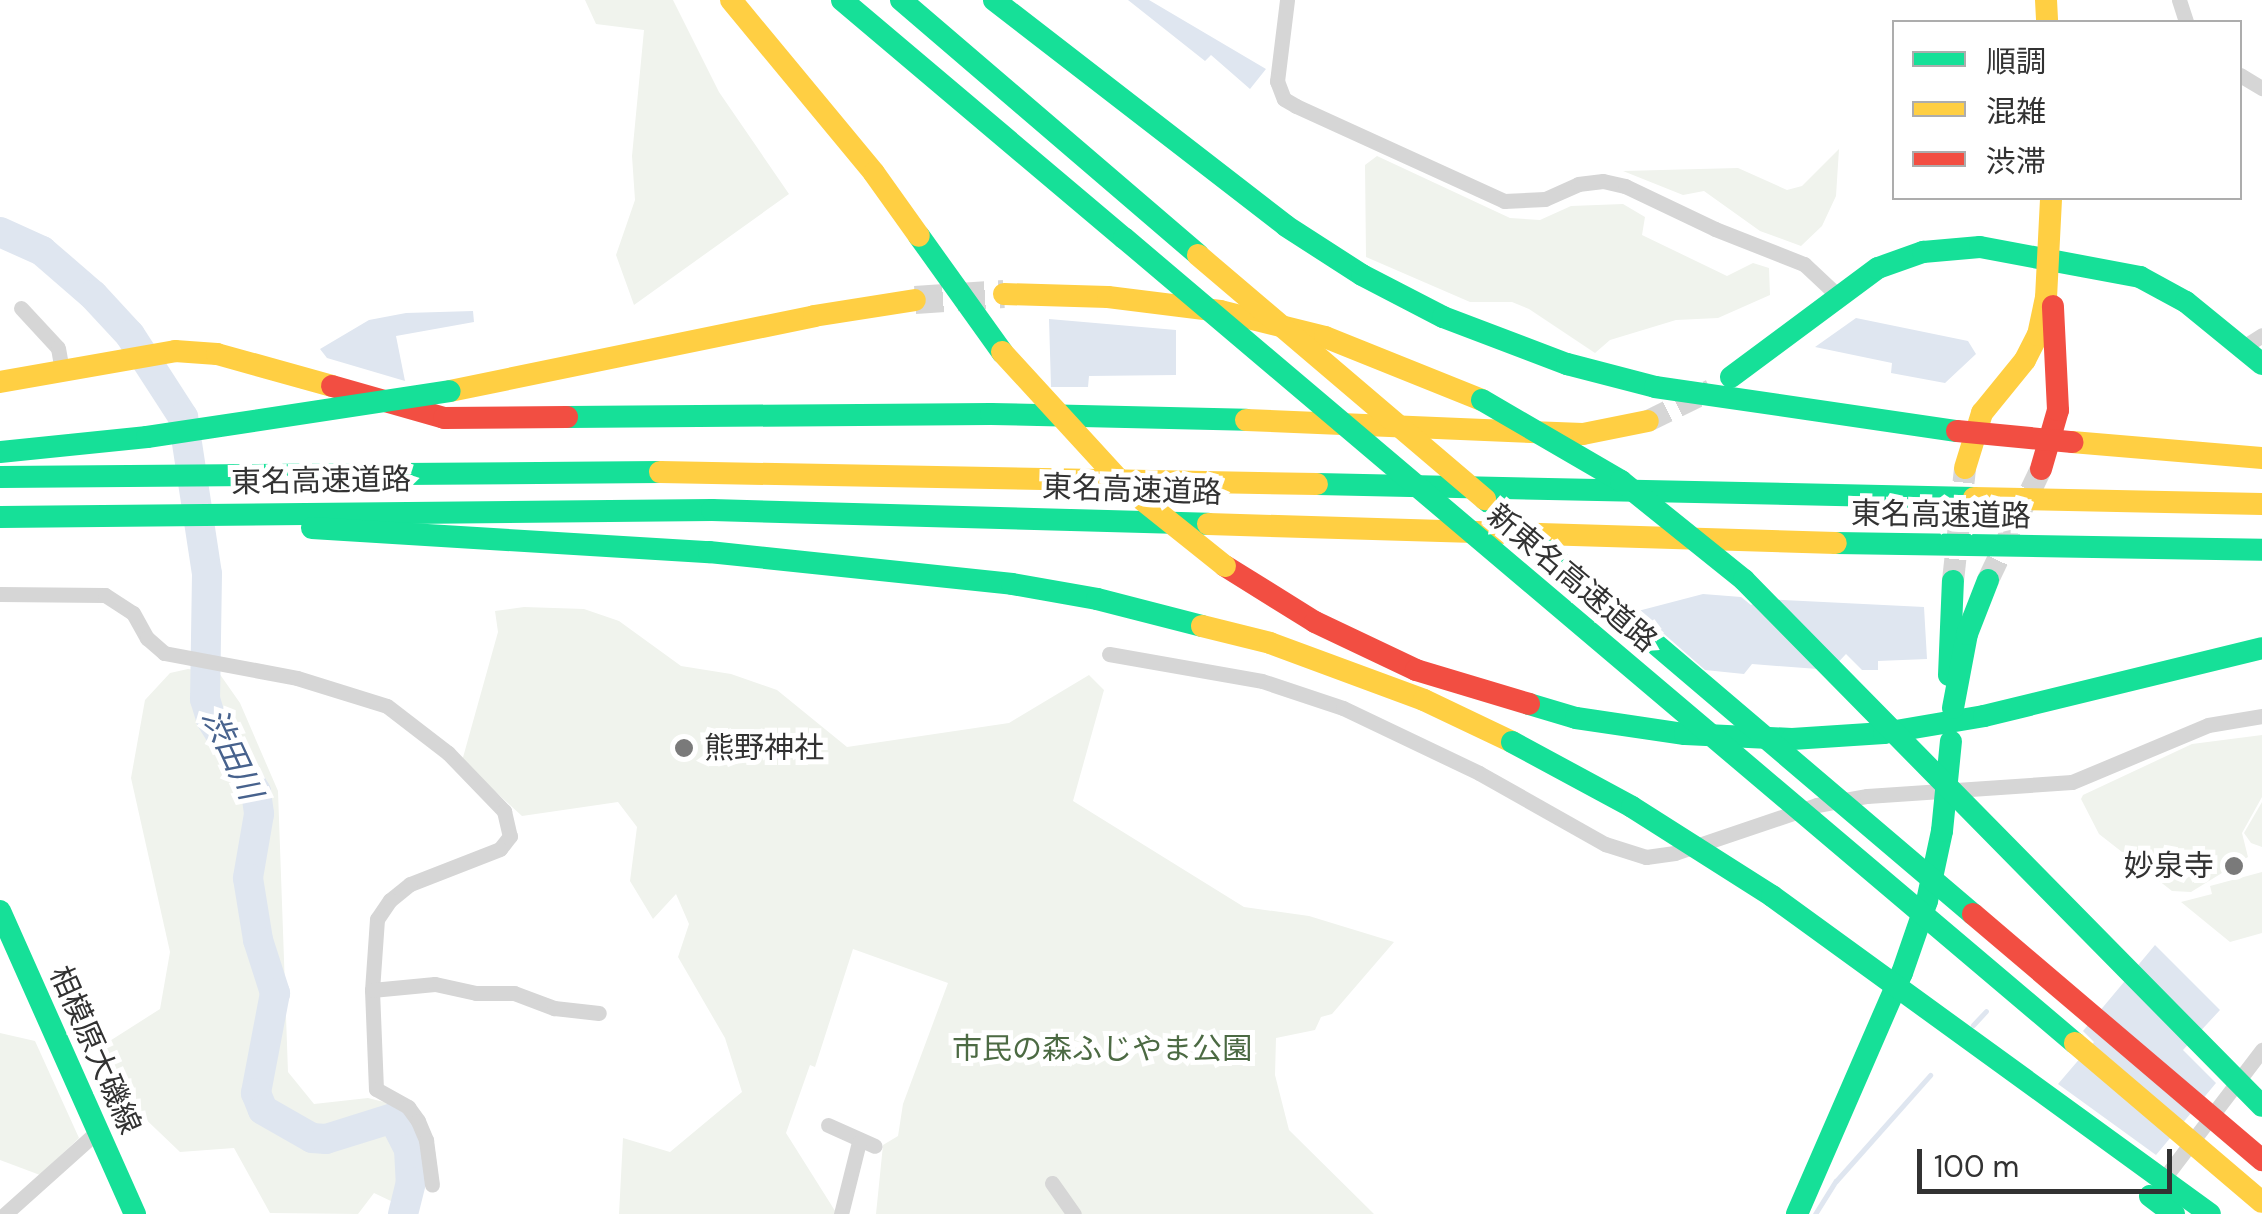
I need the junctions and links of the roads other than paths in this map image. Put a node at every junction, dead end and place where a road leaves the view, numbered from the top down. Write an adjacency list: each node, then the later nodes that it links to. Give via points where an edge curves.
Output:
1 (731, 0): 31 (main road, bridge, via 874,174 1002,352 1125,486 1225,566 1316,622 1416,670 1576,718 1685,734 1792,739 1984,716)
2 (842, 0): 47 (main road, 新東名高速道路, bridge)
3 (901, 0): 43 (main road, 新東名高速道路, bridge)
4 (994, 0): 20 (main road, bridge, via 1286,226 1362,275 1443,317 1568,364 1655,387 1957,430)
5 (1287, 0): 9 (street, via 1277,82 1296,106 1504,201 1545,199 1602,181 1625,186 1804,264)
6 (2051, 200): 7 (main road)
7 (2049, 257): 9 (main road, via 1980,247 1923,252 1878,268); 13 (main road, via 2162,286); 21 (main road, via 2038,334 1982,413); 22 (main road, via 2058,410)
8 (1004, 294): 40 (main road, bridge, via 1108,297 1236,315 1378,355 1482,400 1621,481 1718,557)
9 (1837, 295): 16 (main road)
10 (915, 300): 19 (main road, bridge, via 450,391 148,437)
11 (21, 308): 15 (street, via 58,348)
12 (2262, 335): 13 (street)
13 (2240, 349): 14 (main road)
14 (2262, 364)
15 (62, 370): 17 (main road); 18 (main road, via 175,351 210,352 444,418 991,414 1582,434)
16 (1730, 377)
17 (0, 382)
18 (1648, 421)
19 (0, 452)
20 (2262, 458)
21 (1965, 468)
22 (2041, 469)
23 (0, 478): 24 (main road, 東名高速道路, via 712,472)
24 (2262, 504)
25 (244, 519): 26 (main road, 東名高速道路); 27 (main road, 東名高速道路, via 786,512); 54 (main road, bridge, via 709,552 1012,584 1270,643 1424,700 1632,807 1772,896)
26 (0, 520)
27 (2262, 550)
28 (1988, 580): 29 (main road, via 1967,634 1953,702)
29 (1953, 582)
30 (0, 594): 37 (street, via 105,595 133,613 164,653 297,678 386,706 448,753 508,818 510,836 500,849 410,884 383,909)
31 (2262, 648)
32 (1109, 654): 35 (street, via 1262,682 1343,708 1627,854 1676,854 1834,802)
33 (2262, 716): 35 (street, via 2208,725 2072,782)
34 (1951, 741): 35 (main road)
35 (1947, 792): 52 (main road, via 1928,901)
36 (0, 910): 42 (main road, 相模原大磯線)
37 (372, 990): 38 (street, via 435,984); 45 (street, via 376,1088 418,1121)
38 (599, 1012)
39 (2262, 1050): 46 (street)
40 (2262, 1106)
41 (828, 1125): 50 (street, via 867,1144)
42 (98, 1130): 48 (street); 49 (main road, 相模原大磯線)
43 (2262, 1160)
44 (1052, 1183): 51 (street)
45 (432, 1185)
46 (2150, 1196): 53 (main road)
47 (2262, 1202)
48 (5, 1214)
49 (136, 1214)
50 (842, 1214)
51 (1074, 1214)
52 (1797, 1214)
53 (2174, 1214)
54 (2210, 1214)

